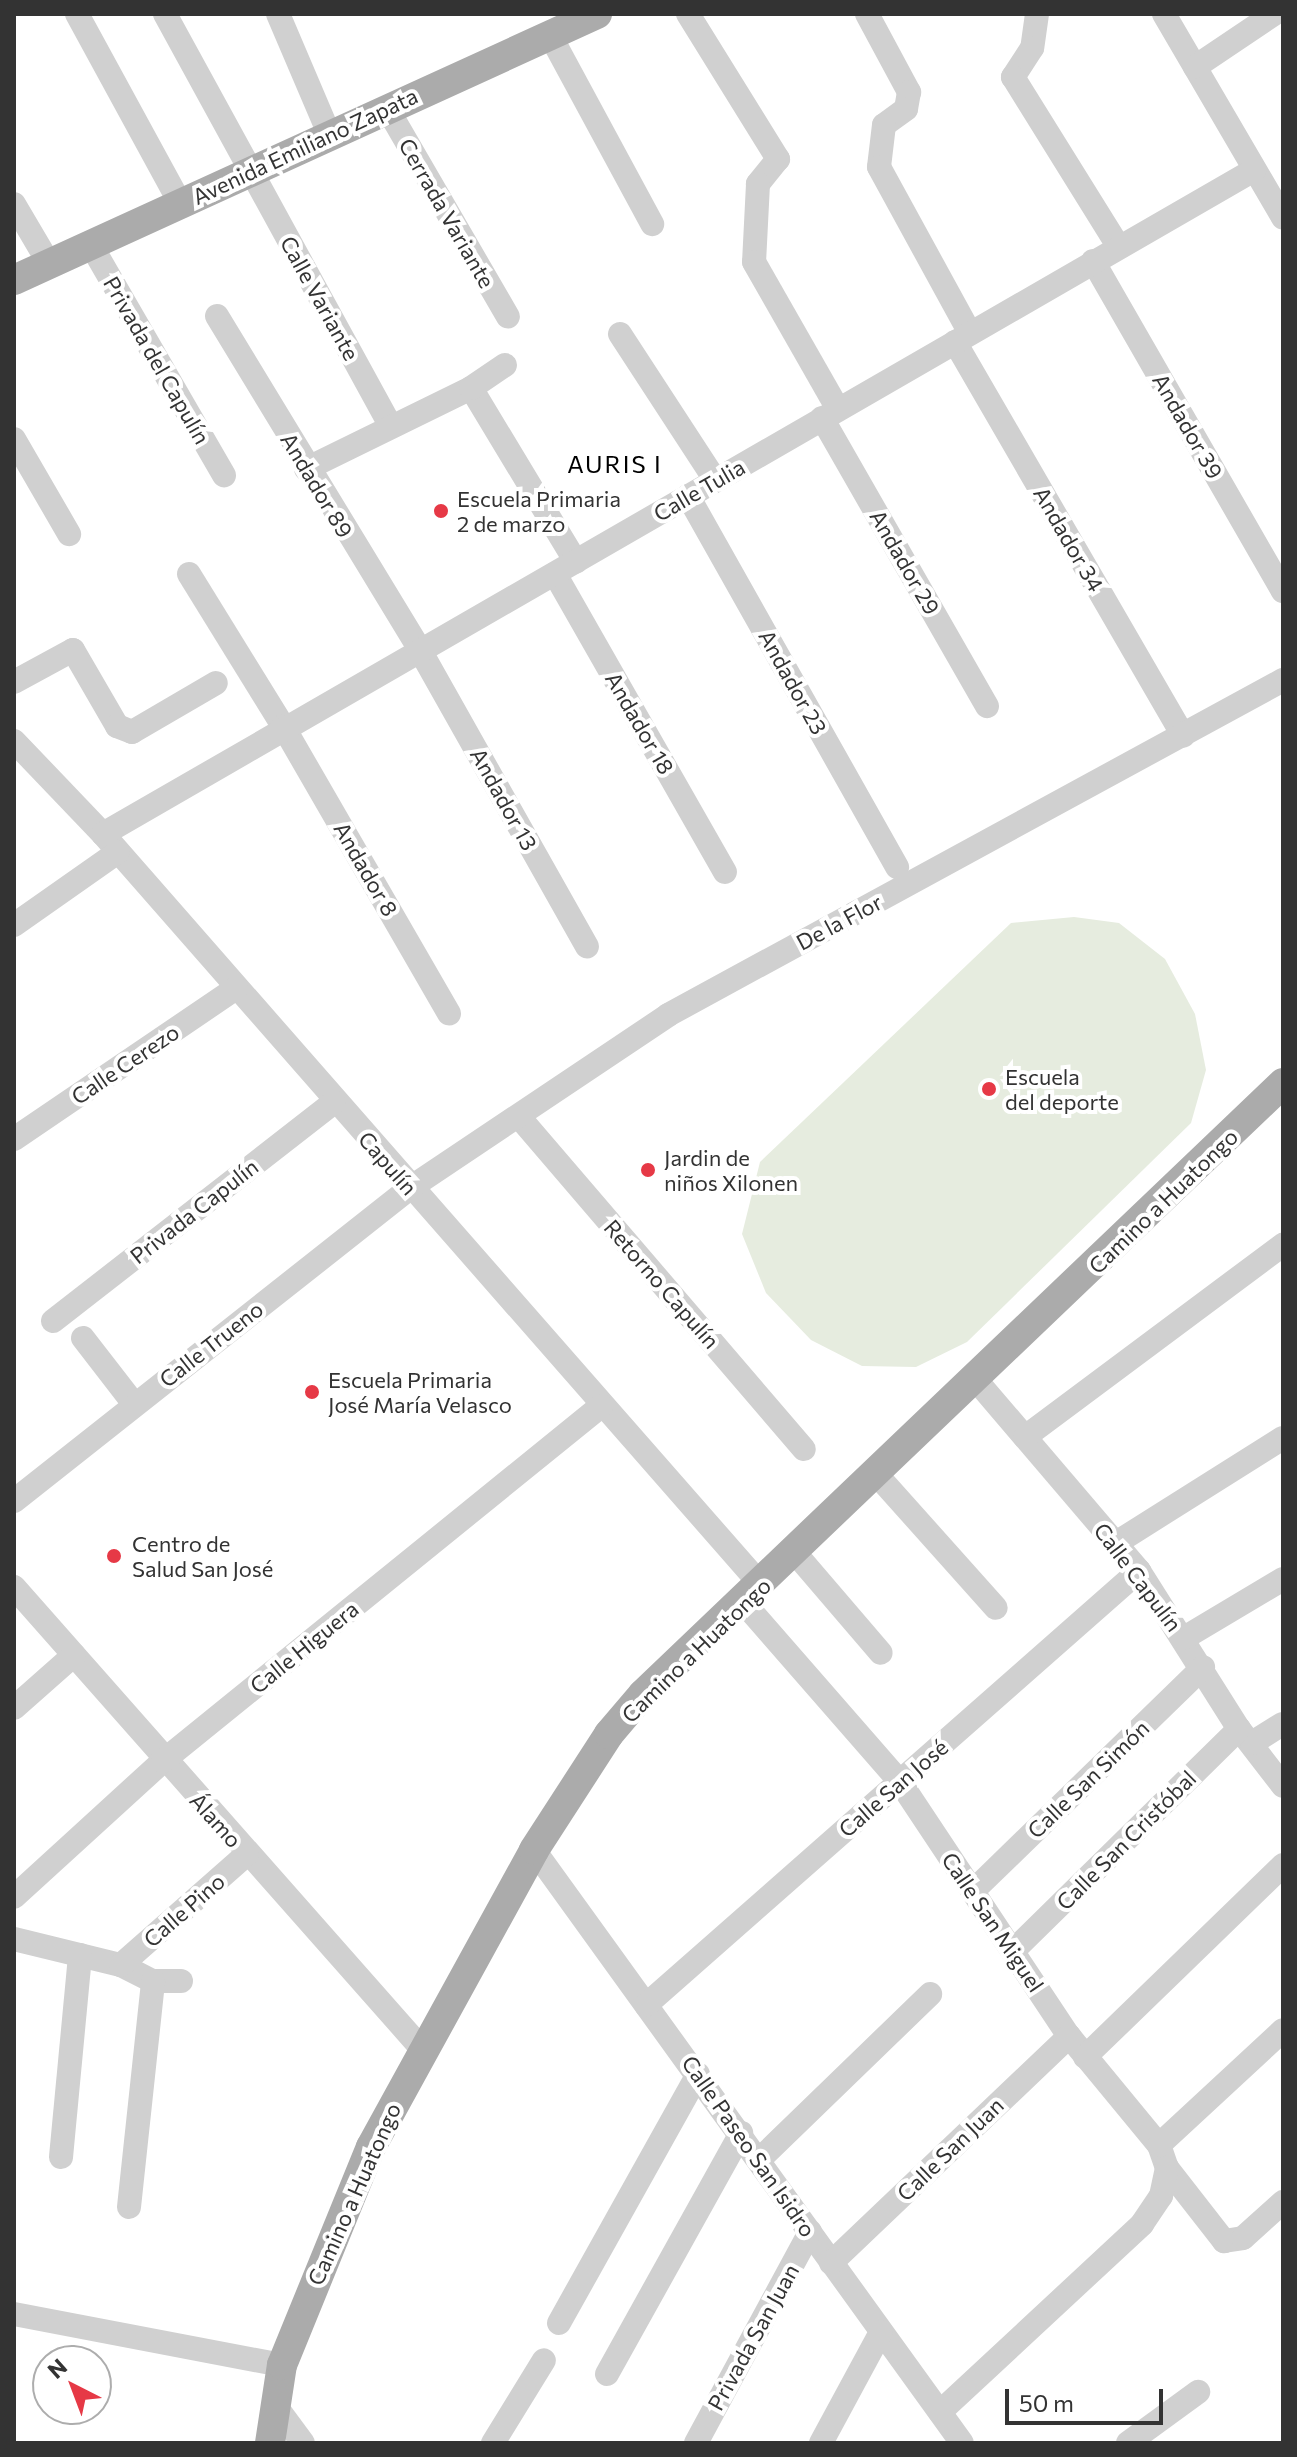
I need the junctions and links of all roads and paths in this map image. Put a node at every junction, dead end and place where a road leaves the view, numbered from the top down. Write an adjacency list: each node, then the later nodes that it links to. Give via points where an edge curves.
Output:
1 (77, 14): 16 (street)
2 (165, 14): 15 (street, Calle Variante)
3 (278, 14): 13 (street)
4 (688, 14): 31 (street, Andador 29, via 778,159 758,184 754,262)
5 (867, 14): 28 (street, Andador 34, via 909,92 906,109 884,125 879,167)
6 (1037, 14): 21 (street, via 1032,48 1013,77)
7 (1164, 14): 11 (street)
8 (1270, 15): 11 (street)
9 (584, 17): 10 (main road, Avenida Emiliano Zapata)
10 (550, 35): 12 (main road, Avenida Emiliano Zapata); 19 (street)
11 (1195, 67): 14 (street)
12 (387, 108): 13 (main road, Avenida Emiliano Zapata); 26 (street, Cerrada Variante)
13 (330, 136): 15 (main road, Avenida Emiliano Zapata)
14 (1254, 170): 18 (street); 21 (street, Calle Tulia)
15 (250, 171): 16 (main road, Avenida Emiliano Zapata); 32 (street, Calle Variante)
16 (180, 203): 20 (main road, Avenida Emiliano Zapata)
17 (14, 204): 23 (street)
18 (1283, 218)
19 (652, 224)
20 (91, 245): 23 (main road, Avenida Emiliano Zapata); 35 (street, Privada del Capulín)
21 (1119, 247): 22 (street, Calle Tulia)
22 (1093, 261): 28 (street, Calle Tulia); 41 (street, Andador 39)
23 (50, 265): 24 (main road, Avenida Emiliano Zapata)
24 (14, 280)
25 (217, 316): 34 (street, Andador 89)
26 (508, 317)
27 (620, 334): 36 (street)
28 (963, 337): 31 (street, Calle Tulia); 48 (street, Andador 34)
29 (505, 365): 30 (street)
30 (471, 388): 32 (street); 39 (street, Andador 18)
31 (830, 414): 36 (street, Calle Tulia); 46 (street, Andador 29)
32 (391, 426): 34 (street)
33 (14, 439): 38 (street)
34 (306, 469): 42 (street, Andador 89)
35 (224, 475)
36 (715, 480): 37 (street, Calle Tulia)
37 (688, 496): 39 (street, Calle Tulia); 51 (street, Andador 23)
38 (69, 534)
39 (565, 568): 42 (street, Calle Tulia); 52 (street, Andador 18)
40 (189, 574): 47 (street, Andador 8)
41 (1283, 591)
42 (421, 652): 47 (street, Calle Tulia); 54 (street, Andador 13)
43 (1283, 680): 48 (street, De la Flor)
44 (14, 682): 45 (street, via 73,650 117,726 132,732)
45 (216, 683)
46 (987, 706)
47 (283, 726): 50 (street, Calle Tulia); 56 (street, Andador 8)
48 (1183, 736): 59 (street, De la Flor, via 668,1015)
49 (15, 743): 50 (street, Capulín)
50 (110, 843): 53 (street, Calle Tulia); 55 (street, Capulín)
51 (897, 867)
52 (725, 872)
53 (14, 925)
54 (587, 947)
55 (236, 988): 58 (street, Capulín); 60 (street, Calle Cerezo)
56 (449, 1013)
57 (1283, 1083): 65 (main road, Camino a Huatongo)
58 (334, 1102): 61 (street, Capulín); 63 (street, Privada Capulín)
59 (520, 1118): 61 (street, De la Flor); 70 (street, Retorno Capulín)
60 (14, 1139)
61 (410, 1188): 66 (street, Calle Trueno); 67 (street, Capulín)
62 (1283, 1245): 68 (street)
63 (53, 1321)
64 (83, 1338): 66 (street)
65 (976, 1380): 68 (street, Calle Capulín); 71 (main road, Camino a Huatongo)
66 (134, 1404): 72 (street, Calle Trueno)
67 (601, 1406): 78 (street, Capulín); 87 (street, Calle Higuera)
68 (1025, 1437): 73 (street, Calle Capulín)
69 (1283, 1438): 73 (street)
70 (804, 1449)
71 (877, 1475): 74 (main road, Camino a Huatongo); 79 (street)
72 (14, 1501)
73 (1116, 1543): 75 (street, Calle Capulín)
74 (796, 1554): 78 (main road, Camino a Huatongo); 81 (street)
75 (1139, 1571): 80 (street, Calle Capulín); 88 (street, Calle San José)
76 (1283, 1579): 80 (street)
77 (14, 1587): 82 (street, Álamo)
78 (753, 1594): 88 (street, Calle San Miguel); 90 (main road, Camino a Huatongo, via 643,1694 609,1734)
79 (996, 1608)
80 (1184, 1638): 83 (street, Calle Capulín)
81 (881, 1653)
82 (74, 1655): 84 (street); 87 (street, Álamo)
83 (1203, 1667): 86 (street, Calle Capulín); 93 (street, Calle San Simón)
84 (14, 1708)
85 (1283, 1724): 86 (street, Calle San Cristóbal)
86 (1246, 1736): 89 (street, Calle Capulín); 96 (street, Calle San Cristóbal)
87 (163, 1761): 91 (street, Álamo); 94 (street, Calle Higuera)
88 (900, 1782): 93 (street, Calle San Miguel); 102 (street, Calle San José)
89 (1283, 1786)
90 (534, 1850): 102 (street, Calle Paseo San Isidro); 105 (main road, Camino a Huatongo)
91 (247, 1854): 98 (street, Calle Pino); 105 (street, Álamo)
92 (1283, 1865): 106 (street)
93 (973, 1891): 96 (street, Calle San Miguel)
94 (14, 1897)
95 (14, 1939): 97 (street, Calle Pino)
96 (1013, 1951): 104 (street, Calle San Miguel)
97 (80, 1955): 98 (street, Calle Pino); 110 (street)
98 (121, 1965): 99 (street, Calle Pino)
99 (153, 1981): 100 (street, Calle Pino); 114 (street)
100 (181, 1981)
101 (930, 1994): 111 (street)
102 (646, 2005): 107 (street, Calle Paseo San Isidro)
103 (1283, 2030): 109 (street)
104 (1069, 2036): 106 (street, Calle San Miguel); 116 (street, Calle San Juan)
105 (422, 2049): 121 (main road, Camino a Huatongo, via 371,2147)
106 (1085, 2057): 109 (street, Calle San Miguel)
107 (698, 2074): 108 (street, Calle Paseo San Isidro); 118 (street)
108 (741, 2133): 111 (street, Calle Paseo San Isidro); 122 (street)
109 (1159, 2145): 112 (street, Calle San Miguel)
110 (61, 2157)
111 (760, 2159): 115 (street, Calle Paseo San Isidro)
112 (1167, 2168): 113 (street, Calle San Miguel, via 1224,2241 1234,2243); 125 (street, via 1161,2196 1142,2224)
113 (1283, 2202)
114 (129, 2207)
115 (810, 2232): 116 (street, Calle Paseo San Isidro); 130 (street, Privada San Juan)
116 (831, 2263): 119 (street, Calle Paseo San Isidro)
117 (14, 2314): 121 (street)
118 (559, 2323)
119 (881, 2332): 125 (street, Calle Paseo San Isidro); 131 (street)
120 (544, 2360): 129 (street)
121 (282, 2365): 124 (main road, Camino a Huatongo)
122 (607, 2374)
123 (1198, 2392): 132 (street)
124 (275, 2405): 127 (main road, Camino a Huatongo); 128 (street)
125 (940, 2412): 126 (street, Calle Paseo San Isidro)
126 (956, 2440)
127 (270, 2443)
128 (303, 2443)
129 (493, 2443)
130 (696, 2443)
131 (821, 2443)
132 (1128, 2443)

